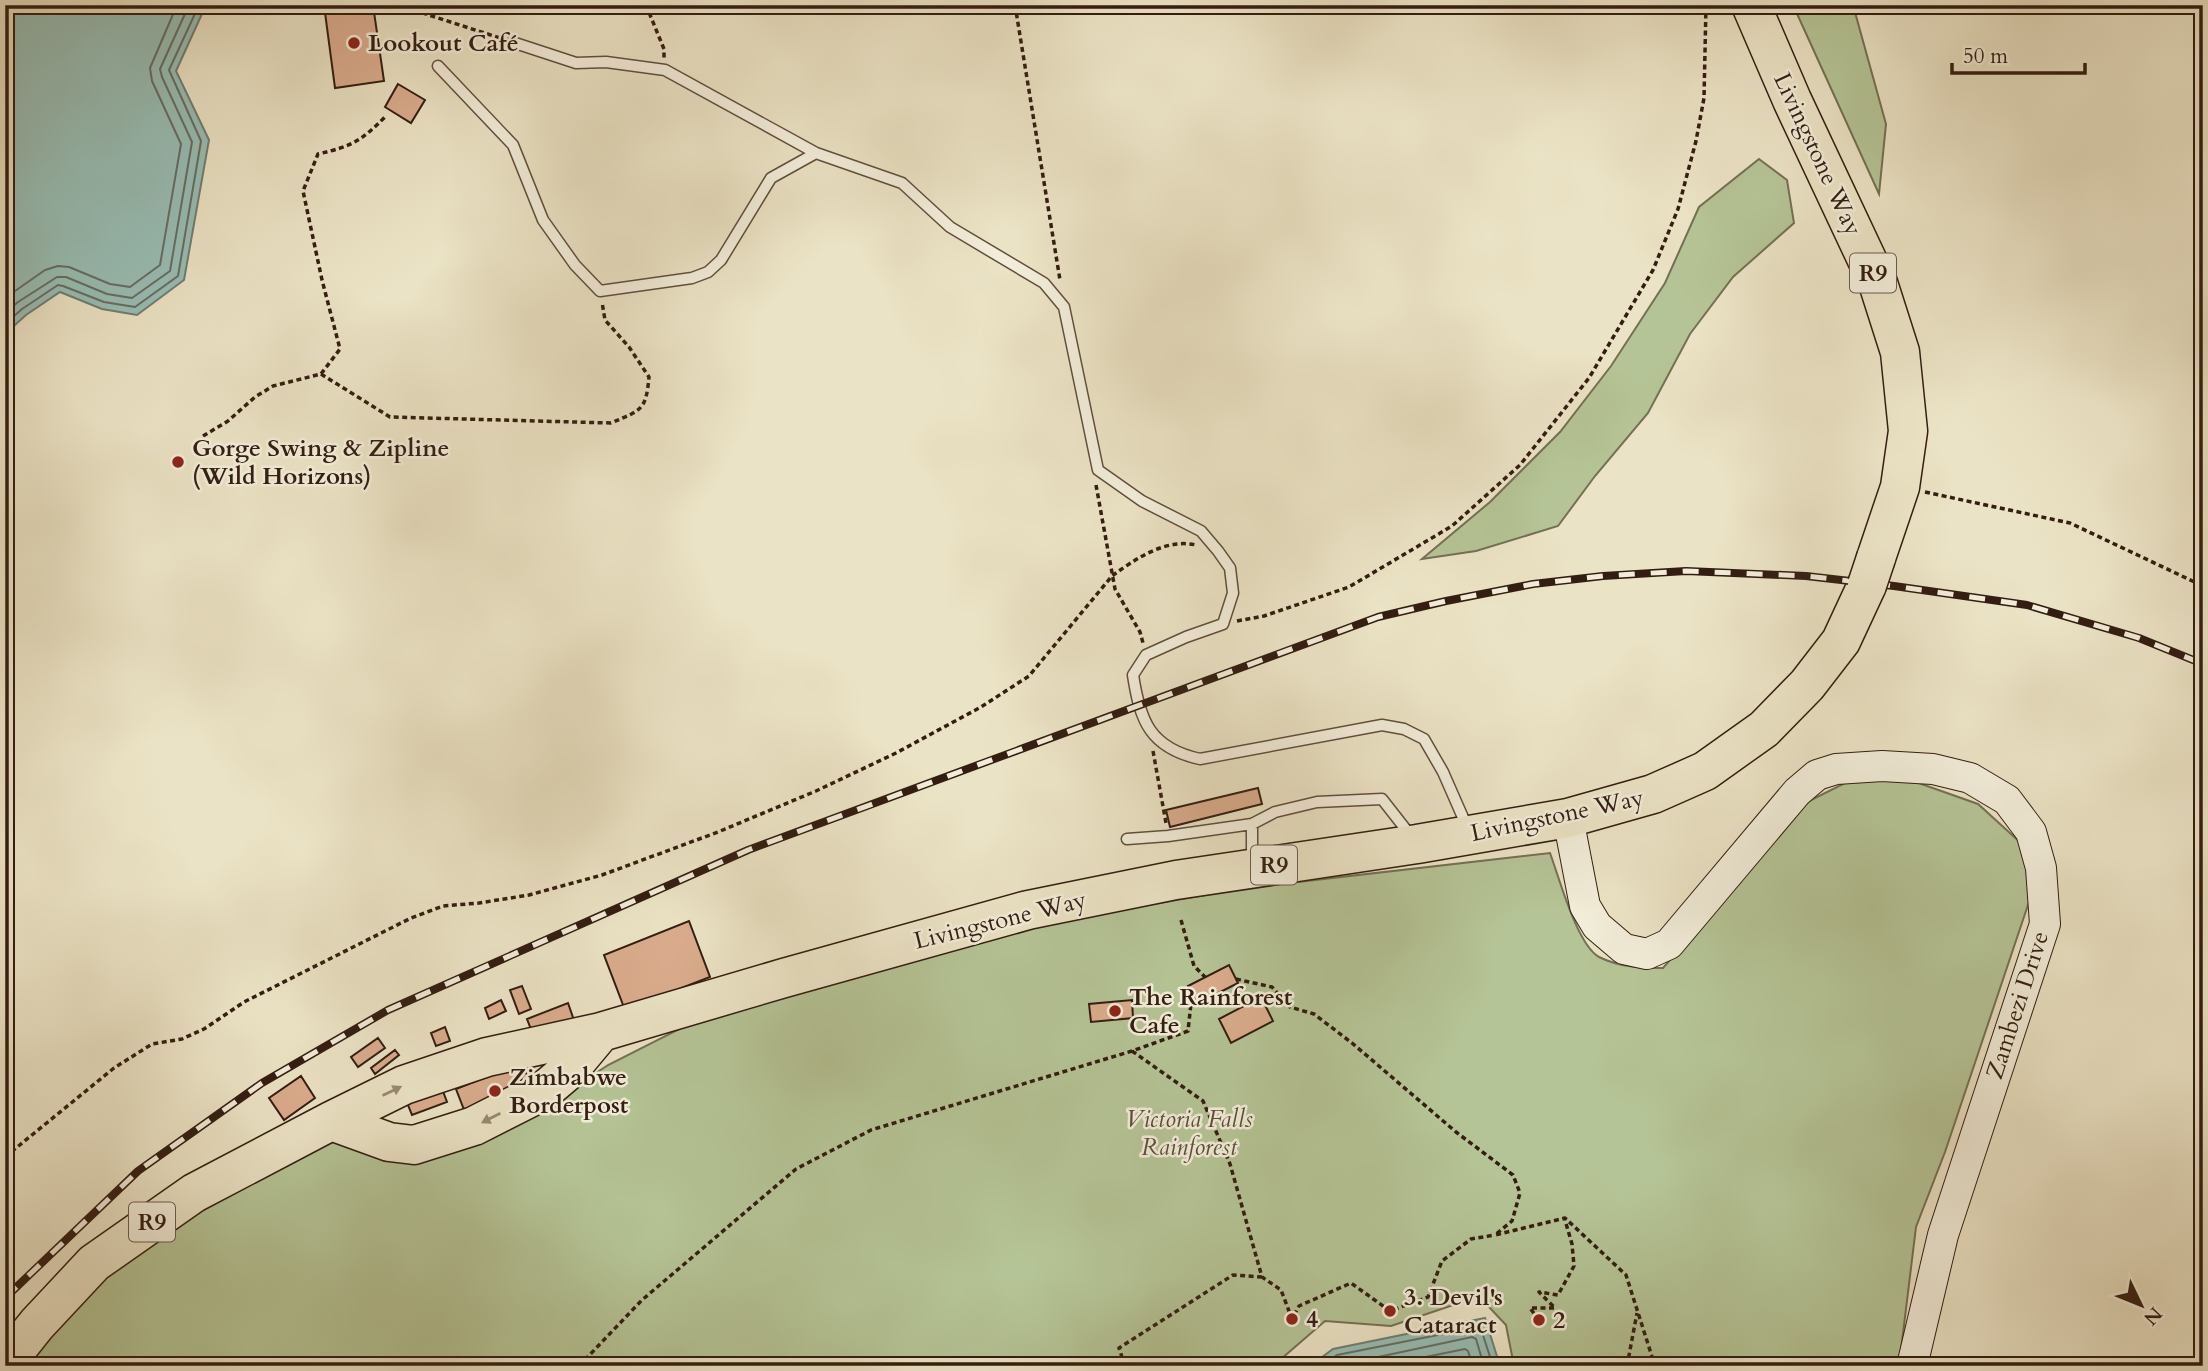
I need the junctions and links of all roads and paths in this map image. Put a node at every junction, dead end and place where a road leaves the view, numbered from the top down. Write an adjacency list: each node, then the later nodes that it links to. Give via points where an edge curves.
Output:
1 (398, 5): 6 (path)
2 (646, 5): 8 (path, via 664,49)
3 (1015, 5): 12 (path)
4 (1706, 5): 20 (path, via 1704,98 1678,209 1653,270 1581,388 1520,465 1452,527 1349,586 1264,616)
5 (1751, 5): 16 (highway, Livingstone Way / R9, via 1878,283 1900,352 1908,431)
6 (512, 42): 8 (lane, via 576,63)
7 (438, 66): 11 (lane, via 513,145 543,220)
8 (665, 70): 10 (lane)
9 (386, 116): 13 (path, via 346,147 318,154 303,191 340,349)
10 (816, 153): 11 (lane, via 771,178 721,260 708,272); 12 (lane, via 902,183 950,227 1044,283)
11 (600, 291): 13 (path, via 606,320 649,377 647,400 635,412 611,423 390,417)
12 (1064, 307): 15 (lane)
13 (321, 374): 14 (path, via 273,386)
14 (203, 436)
15 (1098, 470): 17 (lane, via 1142,501 1200,531); 18 (path, via 1096,484)
16 (1900, 487): 19 (path, via 2070,523); 23 (highway, Livingstone Way / R9, via 1872,571 1841,641 1764,729 1705,771 1653,794)
17 (1218, 551): 18 (path, via 1184,543 1156,550); 20 (lane, via 1230,568 1233,593)
18 (1112, 576): 21 (path, via 1140,632); 37 (path, via 1029,676 896,753 718,832 602,875 529,895 443,906 411,918 244,1002 204,1029 182,1039 152,1044 114,1068)
19 (2203, 586)
20 (1223, 624): 21 (lane)
21 (1146, 655): 22 (lane, via 1133,675 1138,706)
22 (1147, 725): 25 (lane, via 1161,743 1180,755 1200,759 1382,724 1405,729 1424,739); 26 (path)
23 (1568, 818): 25 (highway, Livingstone Way / R9); 48 (street, Zambezi Drive, via 1585,906 1597,926 1623,949 1647,954 1669,944 1797,792 1817,775 1882,766 1933,769 1970,778 2007,800 2031,832 2041,868 2045,924 1942,1235)
24 (1252, 824): 26 (lane); 28 (lane, via 1275,812 1317,802 1382,799); 29 (lane)
25 (1470, 834): 28 (highway, Livingstone Way / R9)
26 (1168, 836): 27 (lane)
27 (1127, 839)
28 (1417, 844): 29 (highway, Livingstone Way / R9)
29 (1252, 869): 34 (highway, Livingstone Way / R9, via 1028,910)
30 (1181, 920): 31 (path, via 1194,966)
31 (1205, 977)
32 (1236, 979): 39 (path, via 1272,987 1290,1007 1314,1014 1513,1175 1520,1193 1512,1221)
33 (1192, 994): 35 (path, via 1188,1031)
34 (601, 1032): 36 (highway, Livingstone Way / R9, one-way to 34, via 404,1085 487,1057); 36 (highway, one-way to 36, via 545,1090 474,1126 414,1145 389,1142)
35 (1132, 1051): 40 (path, via 1203,1101 1230,1164); 44 (path, via 872,1130 796,1169 642,1300)
36 (331, 1121): 43 (highway, Livingstone Way / R9, via 194,1192 94,1264)
37 (5, 1157)
38 (1565, 1218): 39 (path); 41 (path, via 1626,1275); 42 (path, via 1574,1266 1558,1296 1539,1292 1555,1308 1530,1308)
39 (1495, 1235): 40 (path, via 1471,1239 1442,1261 1428,1297 1390,1311 1351,1283 1299,1306 1292,1320 1281,1290)
40 (1262, 1277): 45 (path, via 1233,1275 1119,1348)
41 (1638, 1311): 46 (path); 47 (path)
42 (1539, 1320)
43 (5, 1364)
44 (579, 1366)
45 (1125, 1366)
46 (1627, 1366)
47 (1655, 1366)
48 (1912, 1366)

